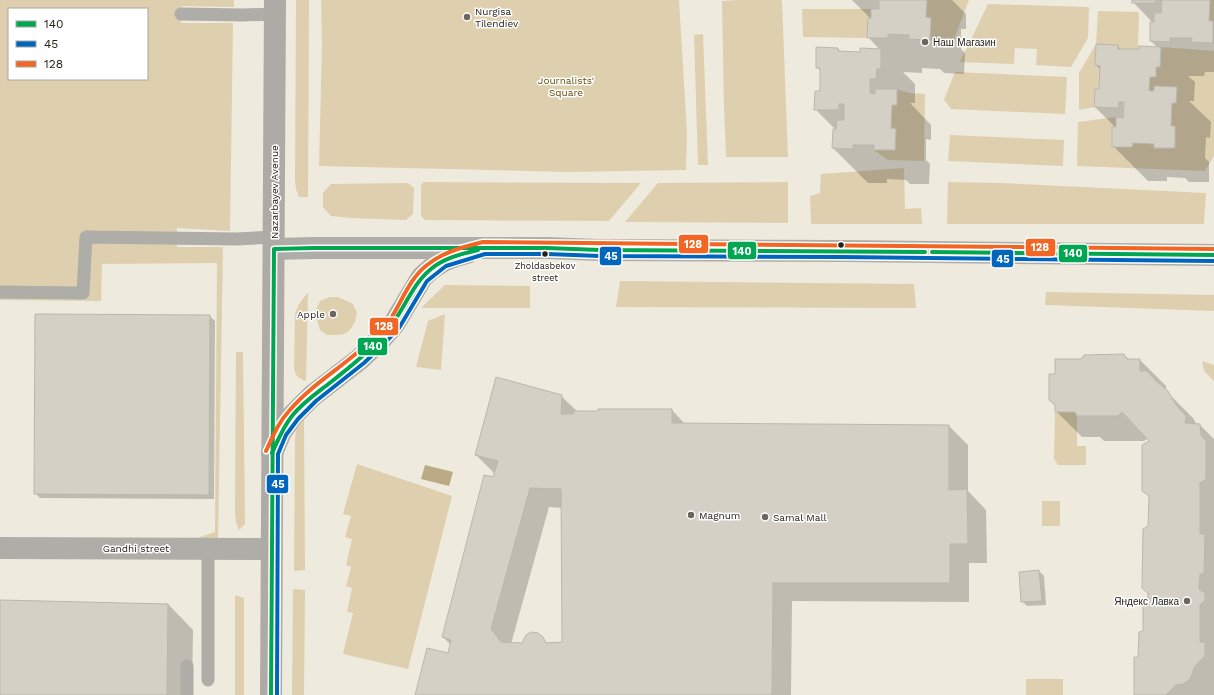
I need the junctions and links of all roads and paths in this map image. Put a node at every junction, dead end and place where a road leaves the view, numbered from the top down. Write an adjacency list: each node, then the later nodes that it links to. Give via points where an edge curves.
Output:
1 (275, 7): 2 (lane, via 243,15); 3 (main road, Nazarbayev Avenue)
2 (181, 14)
3 (274, 243): 4 (street, via 314,248); 6 (lane, via 237,239 86,237 83,293); 7 (main road, Nazarbayev Avenue)
4 (484, 248): 5 (street); 7 (street, via 443,261 422,277 394,324 360,359 312,396 293,415 281,432)
5 (1214, 255)
6 (0, 292)
7 (272, 453): 10 (main road, Nazarbayev Avenue)
8 (0, 548): 9 (street, Gandhi street)
9 (208, 549): 10 (street, Gandhi street); 12 (lane)
10 (272, 549): 14 (main road, Nazarbayev Avenue)
11 (187, 666): 13 (lane)
12 (208, 680)
13 (187, 695)
14 (271, 695)

